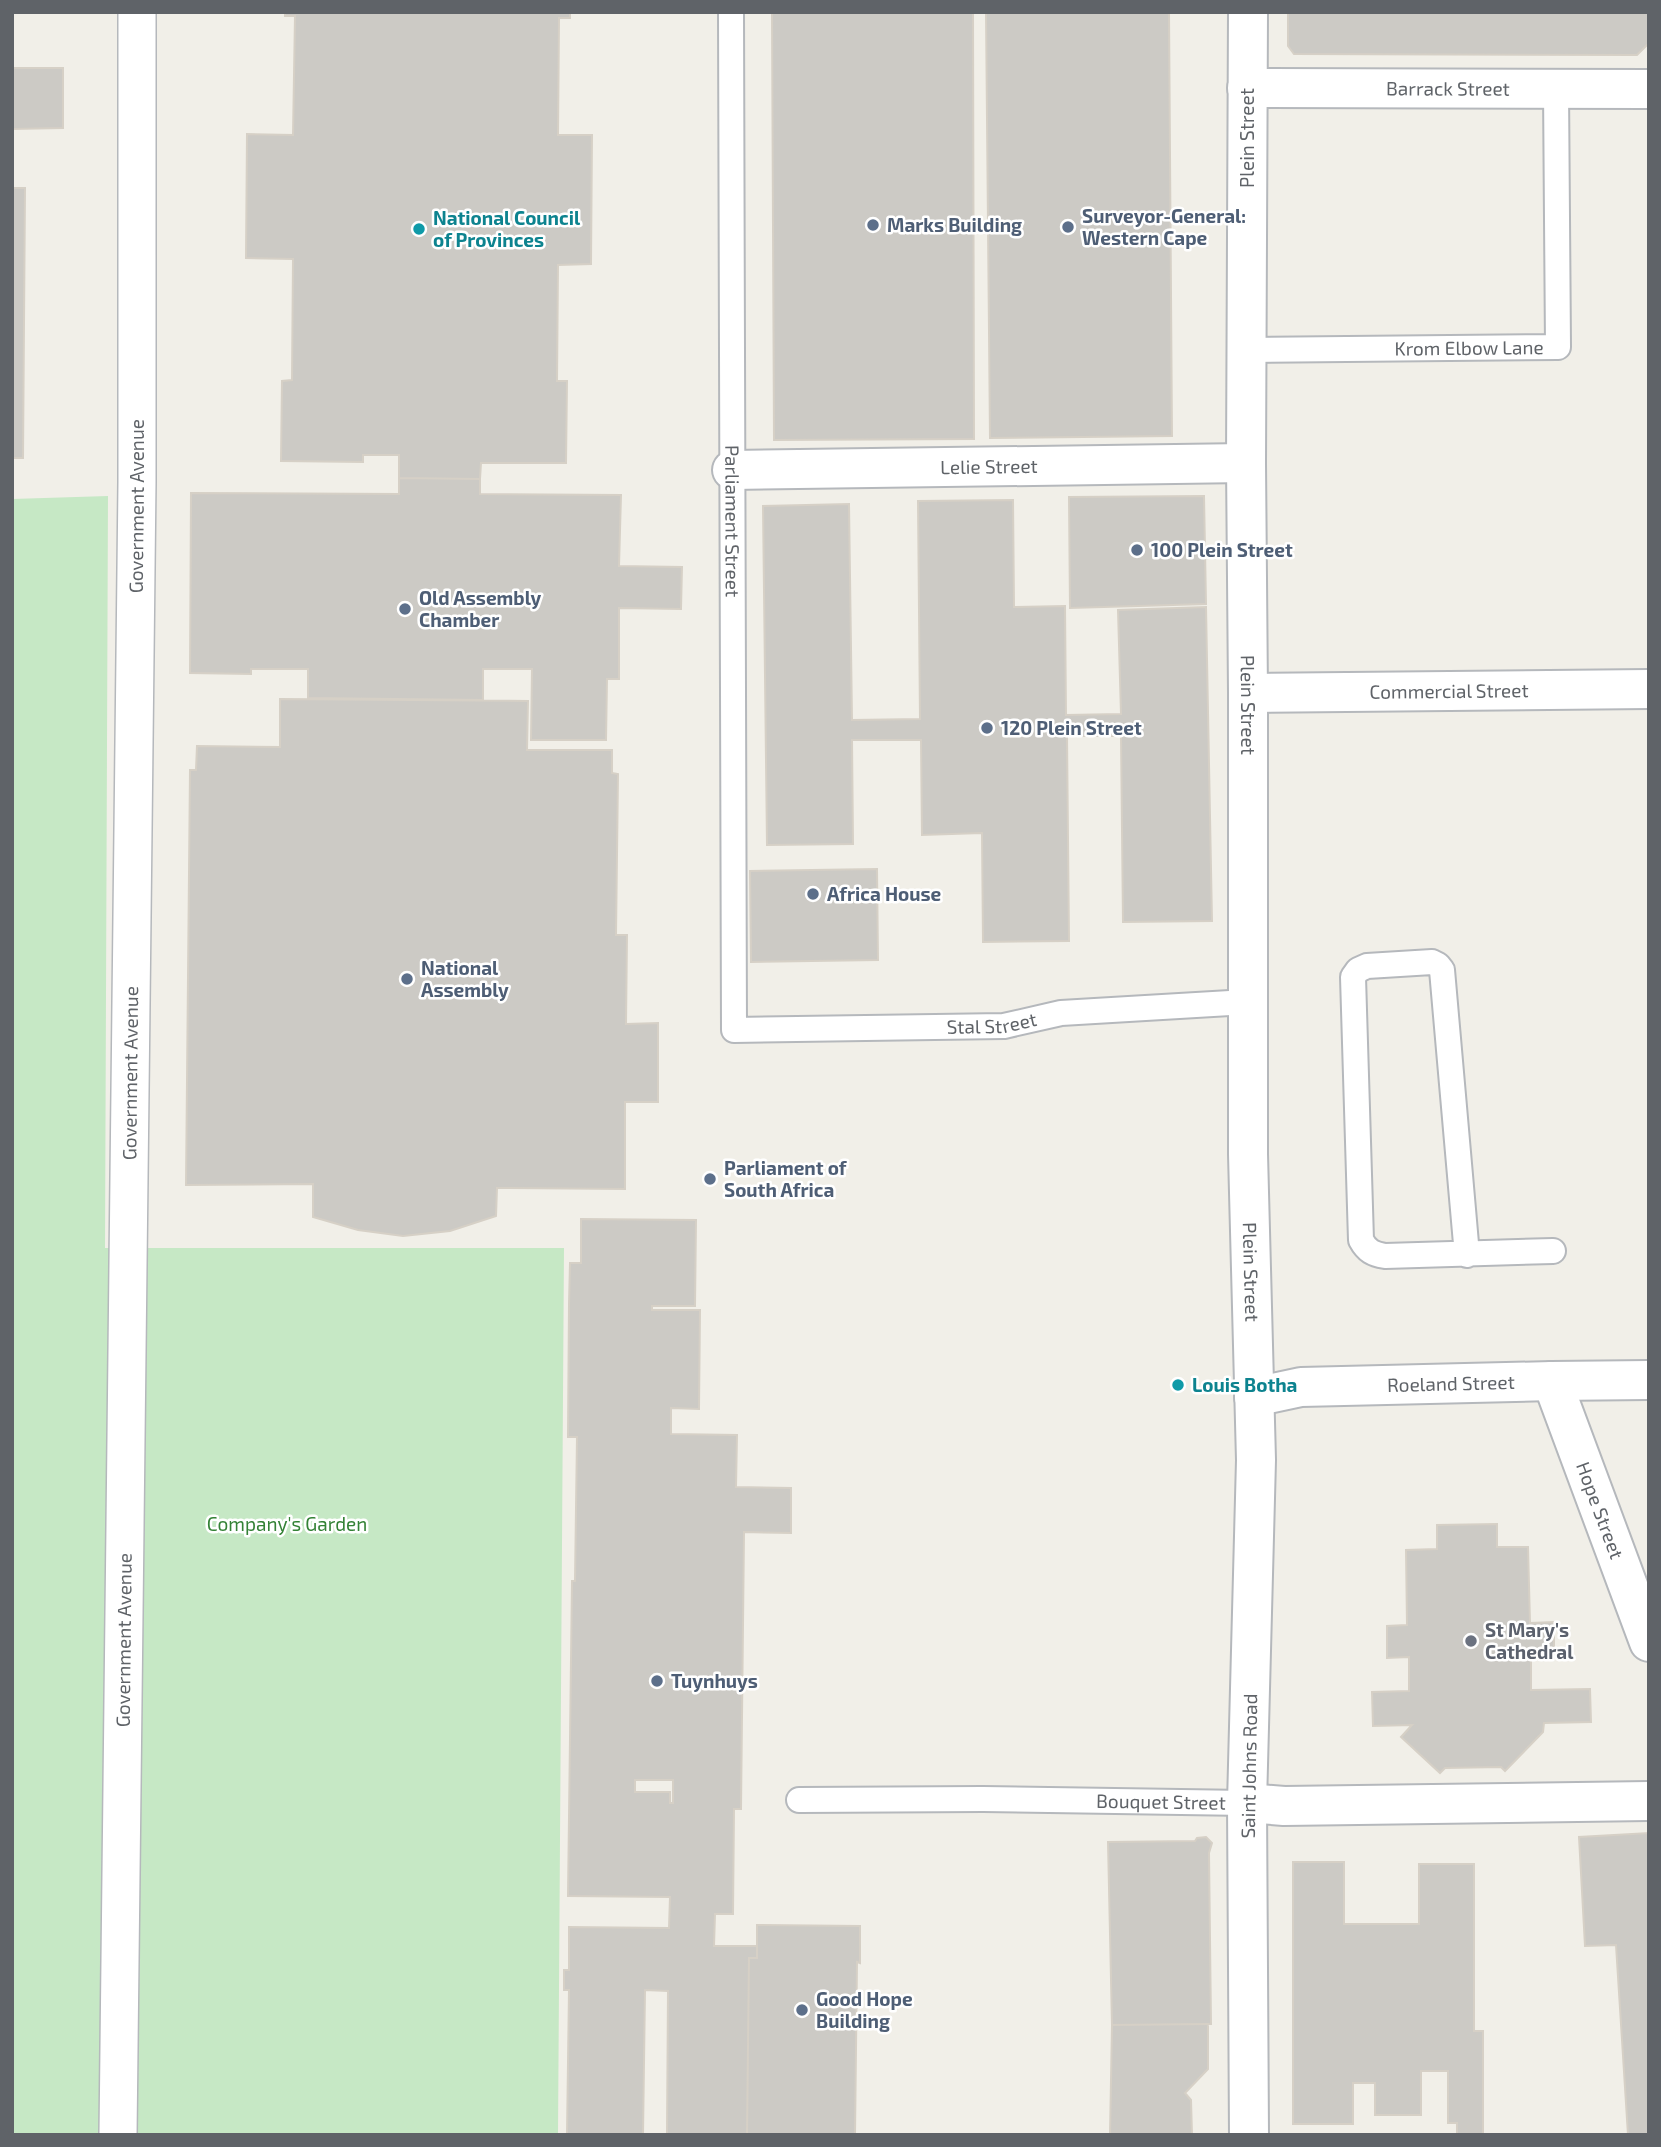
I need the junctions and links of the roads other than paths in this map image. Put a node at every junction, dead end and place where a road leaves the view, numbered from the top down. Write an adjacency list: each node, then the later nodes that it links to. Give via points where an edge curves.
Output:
1 (137, 12): 23 (street, Government Avenue, via 138,482)
2 (731, 12): 9 (lane, Parliament Street)
3 (1248, 12): 4 (street, Plein Street)
4 (1248, 88): 5 (street, Barrack Street); 7 (street, Plein Street)
5 (1556, 89): 6 (street, Barrack Street); 7 (lane, Krom Elbow Lane, via 1558,347)
6 (1649, 89)
7 (1247, 350): 8 (street, Plein Street)
8 (1246, 463): 9 (street, Lelie Street); 11 (street, Plein Street)
9 (732, 470): 13 (lane, Parliament Street)
10 (1649, 689): 11 (street, Commercial Street)
11 (1248, 693): 12 (street, Plein Street)
12 (1247, 1002): 13 (lane, Stal Street, via 1061,1013 1004,1027); 18 (street, Plein Street)
13 (734, 1030)
14 (1553, 1251): 15 (lane)
15 (1467, 1255): 15 (lane, via 1373,1255 1361,1240 1353,976 1358,970 1432,962 1442,970)
16 (1649, 1380): 17 (street, Roeland Street)
17 (1552, 1381): 18 (street, Roeland Street, via 1301,1387); 19 (street, Hope Street)
18 (1254, 1397): 22 (street, Saint Johns Road)
19 (1649, 1642)
20 (799, 1800): 22 (lane, Bouquet Street)
21 (1649, 1801): 22 (street, Bouquet Street)
22 (1247, 1803): 24 (street, Saint Johns Road)
23 (118, 2135)
24 (1250, 2135)

